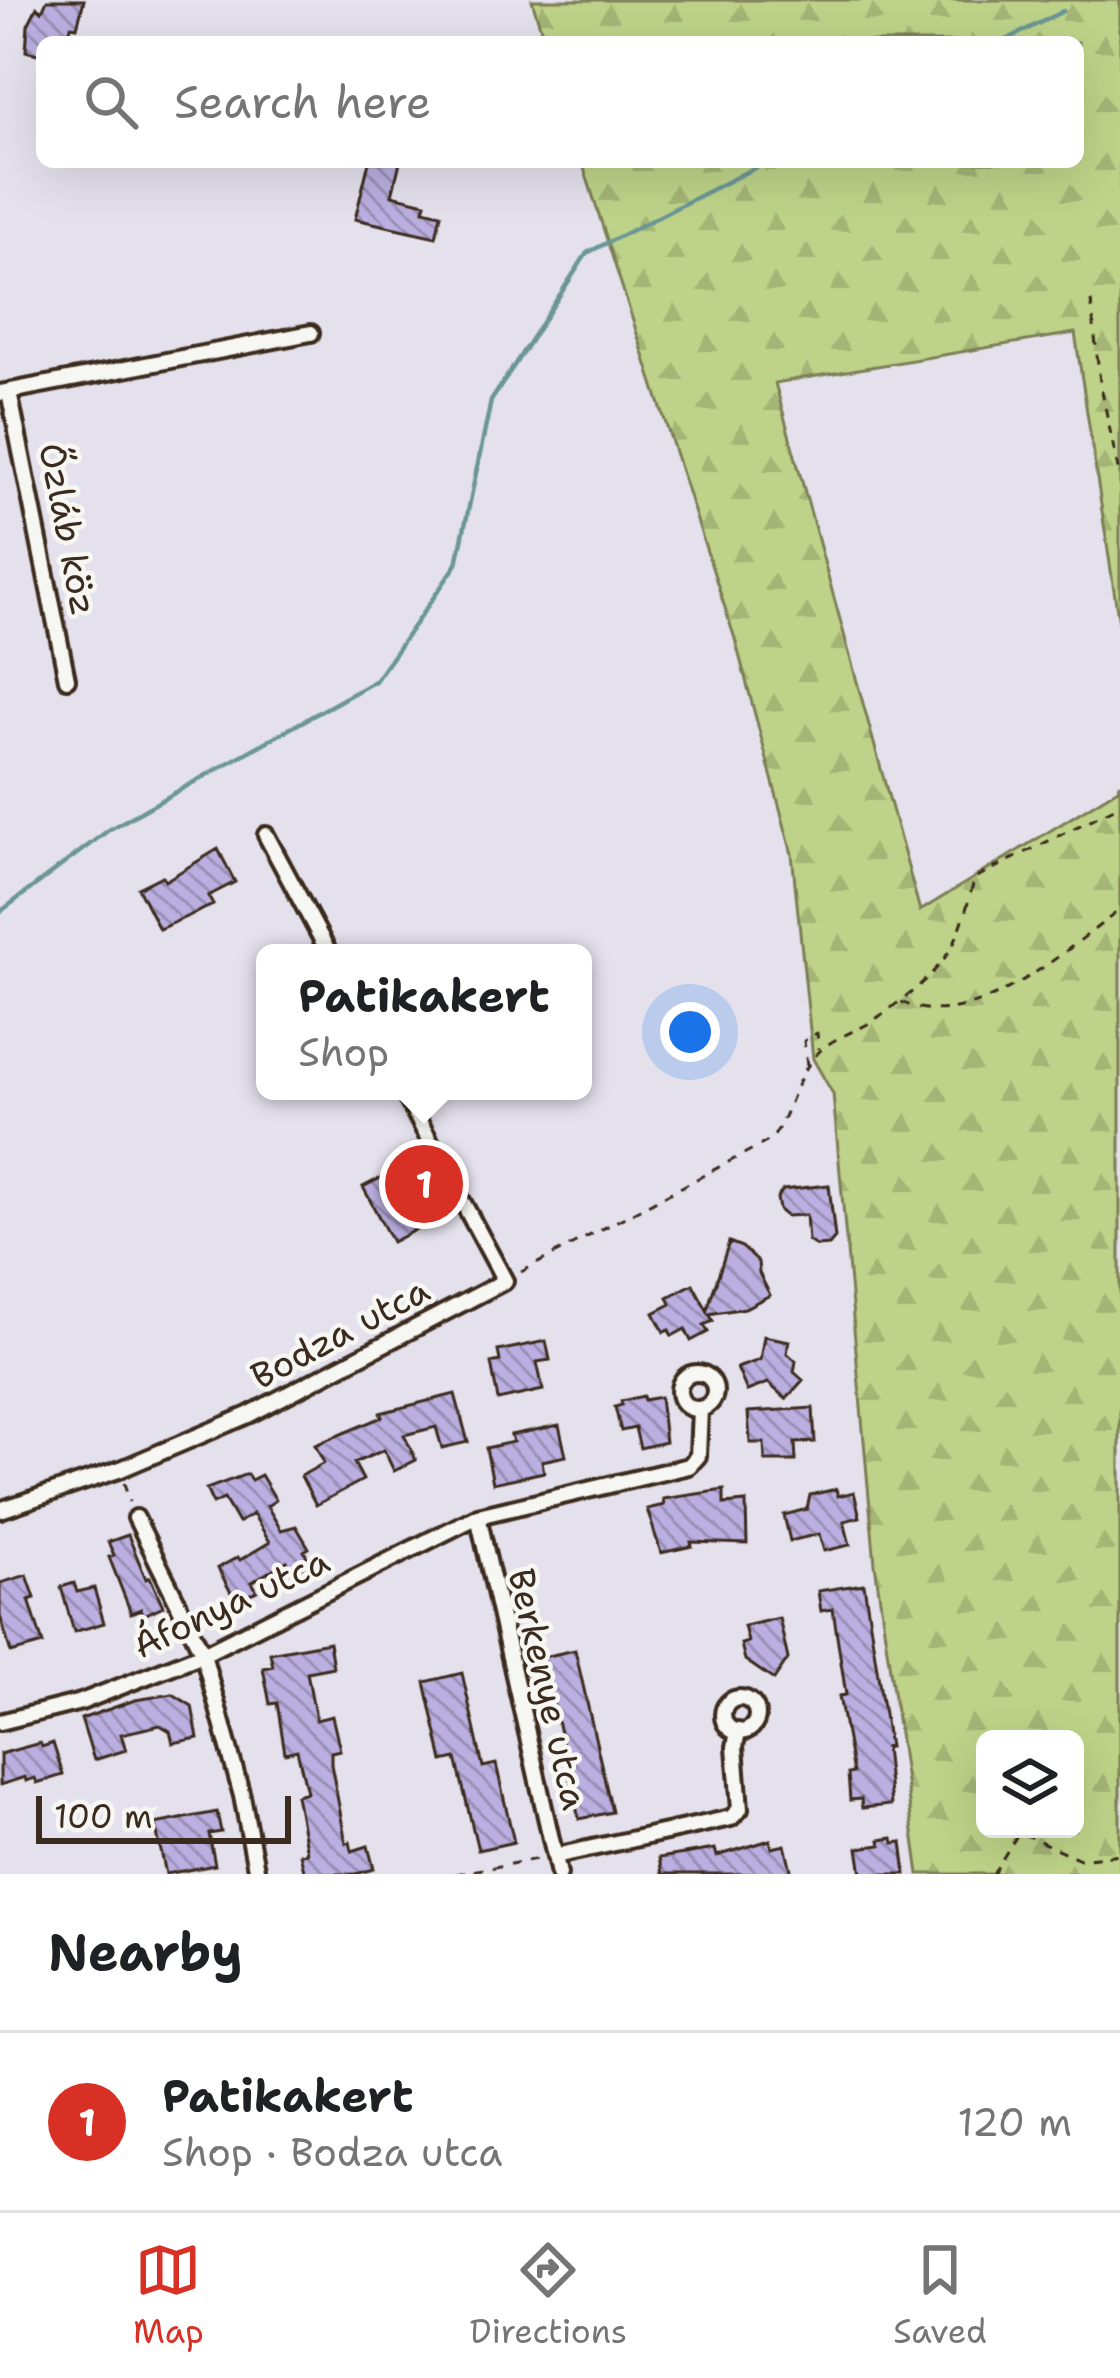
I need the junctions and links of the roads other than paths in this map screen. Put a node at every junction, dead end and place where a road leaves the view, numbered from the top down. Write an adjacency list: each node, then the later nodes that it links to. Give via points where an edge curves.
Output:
1 (311, 333): 2 (street)
2 (5, 393): 3 (street, Őzláb köz)
3 (67, 679)
4 (266, 835): 5 (street)
5 (324, 944)
6 (408, 1100): 8 (street, Bodza utca, via 505,1281 248,1415)
7 (700, 1409): 9 (street, Áfonya utca, via 698,1456 689,1466)
8 (0, 1510)
9 (478, 1516): 11 (street, Áfonya utca); 14 (street, Berkenye utca)
10 (136, 1517): 11 (street)
11 (203, 1654): 12 (street, Áfonya utca, via 81,1702); 15 (street)
12 (0, 1722)
13 (739, 1732): 14 (street, via 740,1809 730,1818)
14 (555, 1856): 16 (street, Berkenye utca)
15 (257, 1874)
16 (559, 1874)

